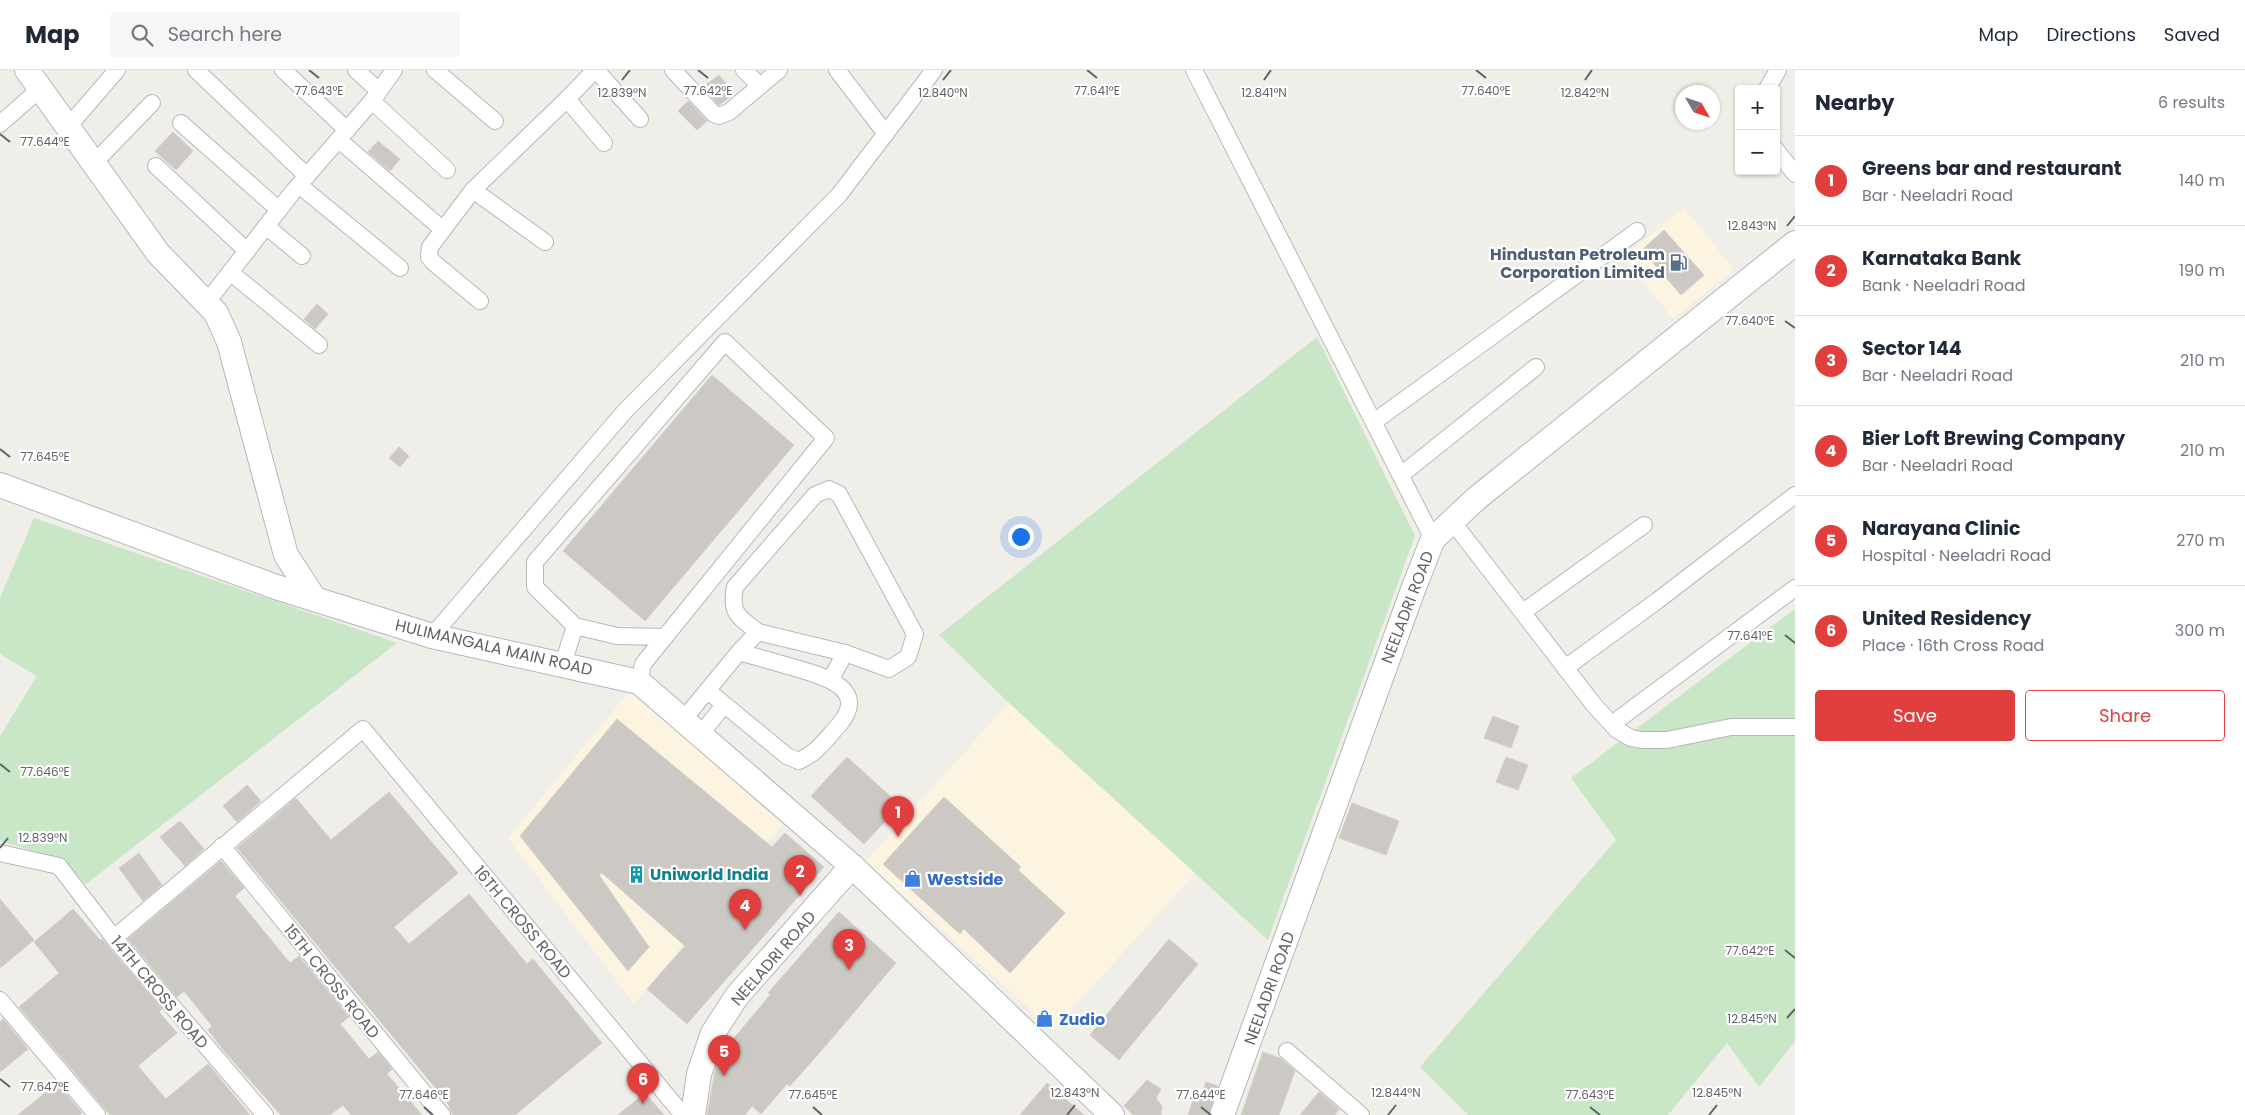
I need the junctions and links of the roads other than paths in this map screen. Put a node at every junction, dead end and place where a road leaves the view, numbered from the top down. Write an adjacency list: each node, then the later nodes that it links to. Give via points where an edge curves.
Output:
1 (27, 70): 18 (main road)
2 (118, 70): 26 (street)
3 (196, 70): 35 (street)
4 (283, 70): 28 (street)
5 (356, 70): 19 (street)
6 (394, 70): 19 (street)
7 (435, 70): 23 (street)
8 (596, 70): 20 (street); 22 (street)
9 (673, 70): 17 (street, via 719,116 729,112)
10 (744, 70): 17 (street)
11 (779, 70): 17 (street)
12 (837, 70): 27 (street)
13 (934, 70): 27 (street)
14 (1194, 70): 51 (street)
15 (1778, 70): 16 (street)
16 (1769, 85)
17 (760, 86)
18 (40, 89): 25 (street); 26 (main road)
19 (375, 96): 28 (street); 33 (street)
20 (567, 99): 29 (street); 36 (street)
21 (152, 103): 31 (street)
22 (640, 119)
23 (495, 121)
24 (181, 123): 37 (street)
25 (0, 124)
26 (67, 128): 31 (main road)
27 (886, 134): 63 (street, via 839,195 625,412)
28 (343, 135): 35 (street); 39 (street)
29 (604, 144)
30 (1780, 155): 34 (street)
31 (93, 164): 47 (main road, via 158,253)
32 (156, 166): 43 (street)
33 (447, 170)
34 (1795, 174)
35 (303, 180): 37 (street); 45 (street)
36 (473, 190): 39 (street); 41 (street)
37 (279, 210): 38 (street)
38 (266, 226): 43 (street); 44 (street)
39 (442, 230): 48 (street, via 432,243 429,257)
40 (1637, 231): 51 (street)
41 (545, 242)
42 (1795, 243): 55 (main road, NEELADRI ROAD)
43 (247, 251): 46 (street)
44 (302, 256)
45 (400, 268)
46 (230, 272): 47 (street); 49 (street)
47 (207, 302): 59 (main road, via 216,313 228,342 286,555)
48 (480, 302)
49 (319, 345)
50 (1536, 367): 52 (street)
51 (1374, 422): 52 (street)
52 (1400, 475): 57 (street)
53 (0, 485): 59 (main road, HULIMANGALA MAIN ROAD, via 276,587)
54 (1795, 495): 68 (street)
55 (1452, 521): 57 (main road, NEELADRI ROAD); 60 (street)
56 (1644, 525): 60 (street)
57 (1433, 539): 88 (main road, NEELADRI ROAD)
58 (1795, 588): 73 (street)
59 (314, 598): 63 (main road, HULIMANGALA MAIN ROAD)
60 (1523, 612): 68 (street)
61 (575, 626): 64 (street, via 616,636); 64 (street, via 535,587 535,562 725,342 826,438); 67 (street)
62 (758, 632): 65 (street); 66 (street); 66 (street, via 738,616 732,604 736,587 815,495 829,489 839,494 914,634 908,657 889,669)
63 (432, 636): 67 (main road, HULIMANGALA MAIN ROAD)
64 (665, 637): 70 (street, via 643,664)
65 (739, 652): 69 (street); 71 (street)
66 (845, 653): 69 (street)
67 (563, 664): 70 (main road, HULIMANGALA MAIN ROAD)
68 (1564, 668): 73 (street)
69 (831, 679): 72 (street, via 846,692 850,705 844,718 813,755 799,761 787,756)
70 (639, 682): 75 (main road, HULIMANGALA MAIN ROAD)
71 (708, 691): 72 (street); 75 (street)
72 (724, 705): 75 (street)
73 (1612, 724): 74 (street, via 1630,738 1654,742 1731,727)
74 (1795, 727)
75 (692, 728): 78 (main road, HULIMANGALA MAIN ROAD)
76 (222, 846): 79 (street); 84 (street, 15TH CROSS ROAD); 85 (street, 16TH CROSS ROAD, via 364,729)
77 (0, 853): 79 (street, 14TH CROSS ROAD, via 59,866)
78 (852, 866): 86 (main road, NEELADRI ROAD, via 732,1004 713,1033 699,1074); 87 (main road)
79 (114, 938): 83 (street, 14TH CROSS ROAD)
80 (0, 1000): 82 (street)
81 (1287, 1051): 89 (street)
82 (97, 1115)
83 (265, 1115)
84 (442, 1115)
85 (683, 1115)
86 (693, 1115)
87 (1112, 1115)
88 (1222, 1115)
89 (1361, 1115)

